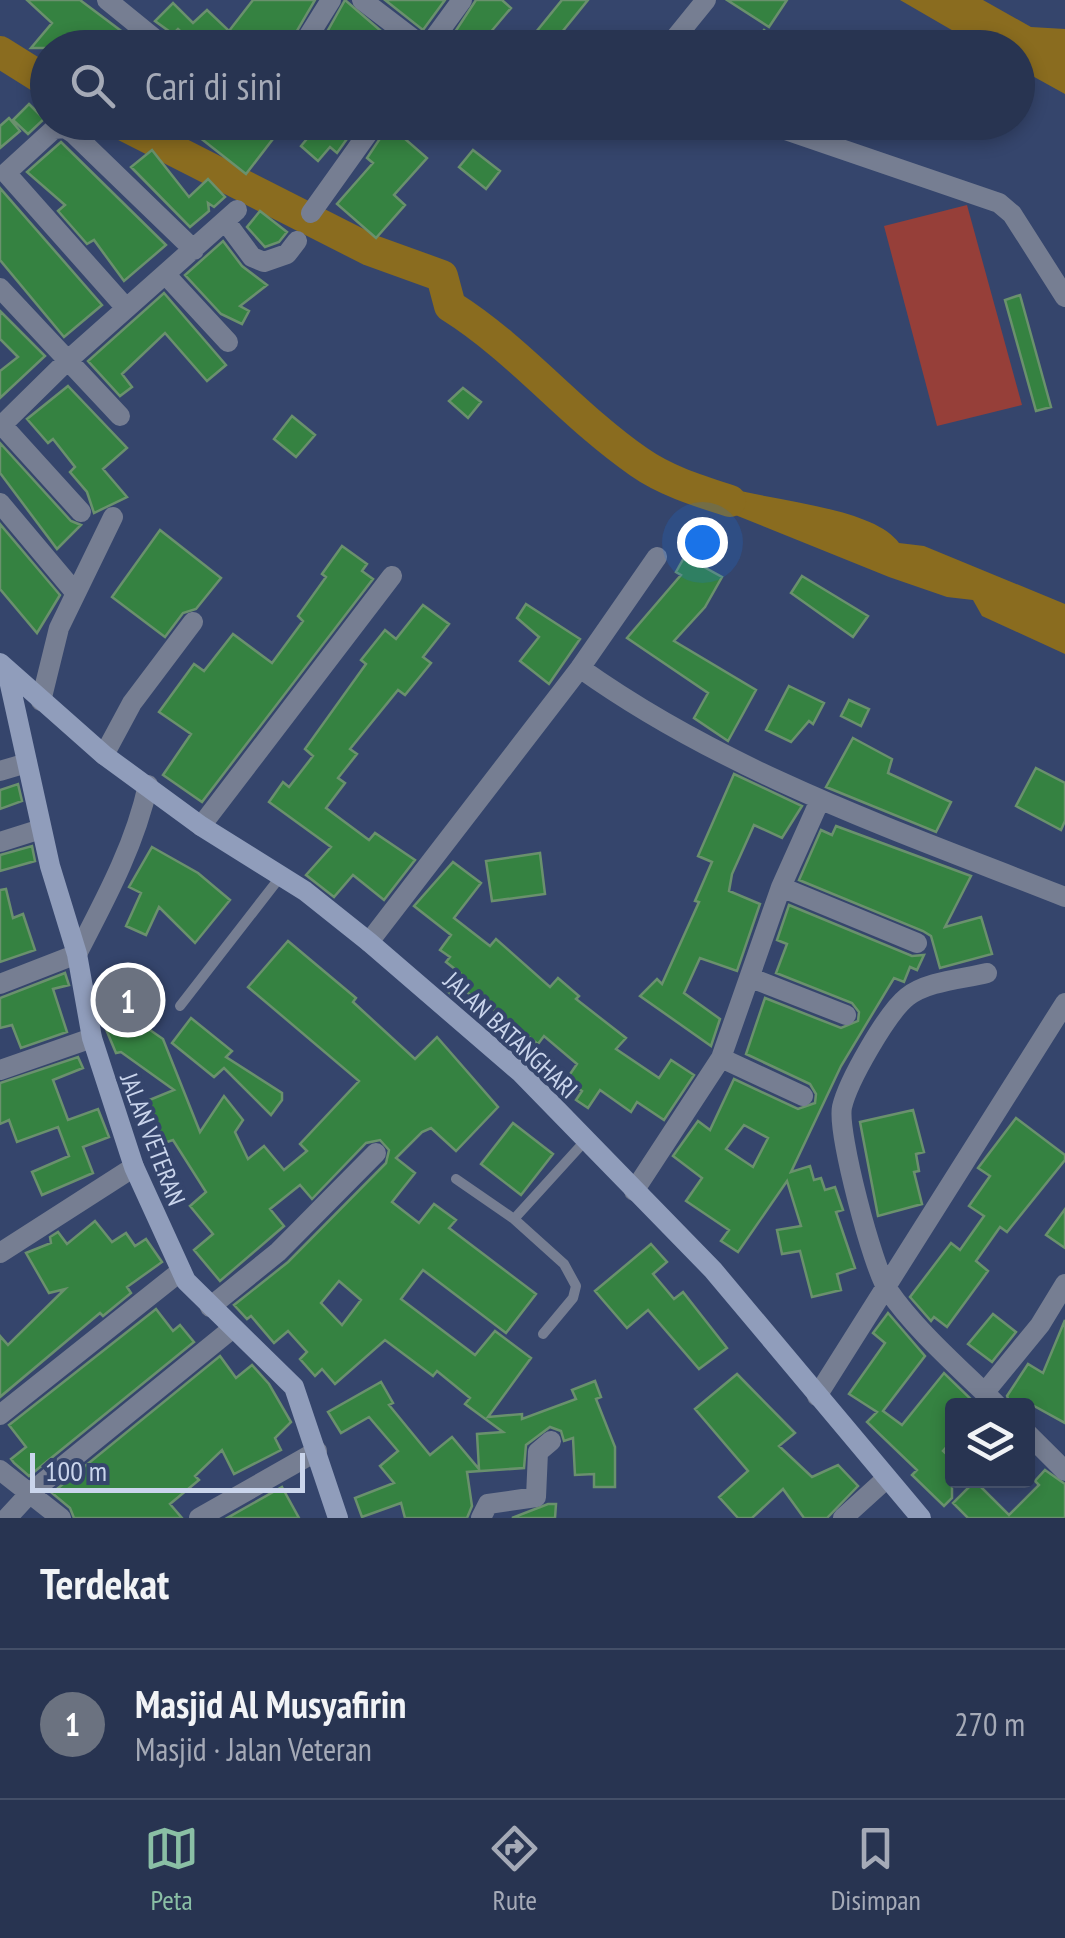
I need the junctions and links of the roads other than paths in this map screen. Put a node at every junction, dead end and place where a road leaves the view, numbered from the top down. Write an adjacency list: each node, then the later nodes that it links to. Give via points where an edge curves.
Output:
1 (107, 0): 6 (street)
2 (330, 0): 7 (street)
3 (362, 0): 8 (street)
4 (462, 0): 9 (street)
5 (706, 0): 10 (street)
6 (144, 30)
7 (312, 30)
8 (402, 30)
9 (440, 30)
10 (682, 30)
11 (40, 140): 15 (street)
12 (78, 140): 18 (street)
13 (363, 140): 16 (street)
14 (815, 140): 21 (street, via 999,202)
15 (3, 170): 22 (street)
16 (311, 212)
17 (297, 242): 18 (street, via 287,254 264,262 252,257 231,216)
18 (194, 250): 19 (street)
19 (166, 275): 22 (street); 23 (street)
20 (0, 288): 24 (street)
21 (1065, 297)
22 (126, 308): 24 (street)
23 (228, 342)
24 (66, 362): 25 (street); 26 (street)
25 (120, 416)
26 (1, 426): 28 (street)
27 (0, 503): 32 (street)
28 (81, 512)
29 (113, 517): 32 (street)
30 (657, 557): 35 (street)
31 (392, 576): 42 (street)
32 (74, 591): 36 (street)
33 (193, 622): 37 (street, via 132,703)
34 (4, 667): 36 (street, JALAN BATANGHARI); 38 (street, JALAN VETERAN)
35 (580, 668): 41 (street, via 723,755); 48 (street)
36 (41, 700): 37 (street, JALAN BATANGHARI)
37 (104, 755): 40 (street, JALAN BATANGHARI)
38 (27, 763): 39 (street); 43 (street, JALAN VETERAN)
39 (0, 771)
40 (148, 786): 42 (street, JALAN BATANGHARI); 50 (street, via 110,890)
41 (820, 800): 46 (street); 47 (street)
42 (201, 826): 45 (street, JALAN BATANGHARI)
43 (41, 829): 44 (street); 50 (street, JALAN VETERAN)
44 (0, 842)
45 (282, 876): 48 (street, JALAN BATANGHARI); 54 (lane)
46 (781, 887): 49 (street); 52 (street)
47 (1065, 897)
48 (369, 942): 61 (street, JALAN BATANGHARI, via 521,1073)
49 (916, 943)
50 (76, 954): 53 (street); 57 (street, JALAN VETERAN)
51 (987, 973): 70 (street, via 906,998 842,1104 860,1210)
52 (751, 978): 55 (street); 58 (street)
53 (0, 984)
54 (180, 1006)
55 (846, 1016)
56 (1062, 1016): 70 (street)
57 (92, 1038): 59 (street); 63 (street, JALAN VETERAN)
58 (722, 1058): 60 (street); 65 (street)
59 (0, 1070)
60 (803, 1096)
61 (585, 1141): 65 (street, JALAN BATANGHARI); 66 (lane)
62 (376, 1154): 71 (street, via 278,1252)
63 (134, 1167): 67 (street); 68 (street, JALAN VETERAN)
64 (456, 1179): 66 (lane)
65 (634, 1192): 74 (street, JALAN BATANGHARI, via 713,1270)
66 (514, 1220): 73 (lane, via 564,1264 576,1286)
67 (0, 1253)
68 (181, 1271): 71 (street, JALAN VETERAN); 77 (street)
69 (1065, 1284): 76 (street)
70 (886, 1288): 74 (street); 75 (street)
71 (210, 1307): 72 (street, JALAN VETERAN)
72 (234, 1328): 80 (street, JALAN VETERAN, via 294,1387); 84 (street)
73 (543, 1334)
74 (817, 1396): 83 (street, JALAN BATANGHARI)
75 (991, 1398)
76 (993, 1398)
77 (0, 1415)
78 (552, 1441): 89 (street, via 538,1452 536,1497 488,1504)
79 (1035, 1441): 82 (street)
80 (317, 1451): 87 (street); 88 (street, JALAN VETERAN)
81 (0, 1470): 84 (street)
82 (1065, 1471)
83 (886, 1478): 90 (street); 91 (street, JALAN BATANGHARI)
84 (30, 1493): 85 (street); 86 (street)
85 (7, 1518)
86 (61, 1518)
87 (198, 1518)
88 (338, 1518)
89 (481, 1518)
90 (842, 1518)
91 (921, 1518)

